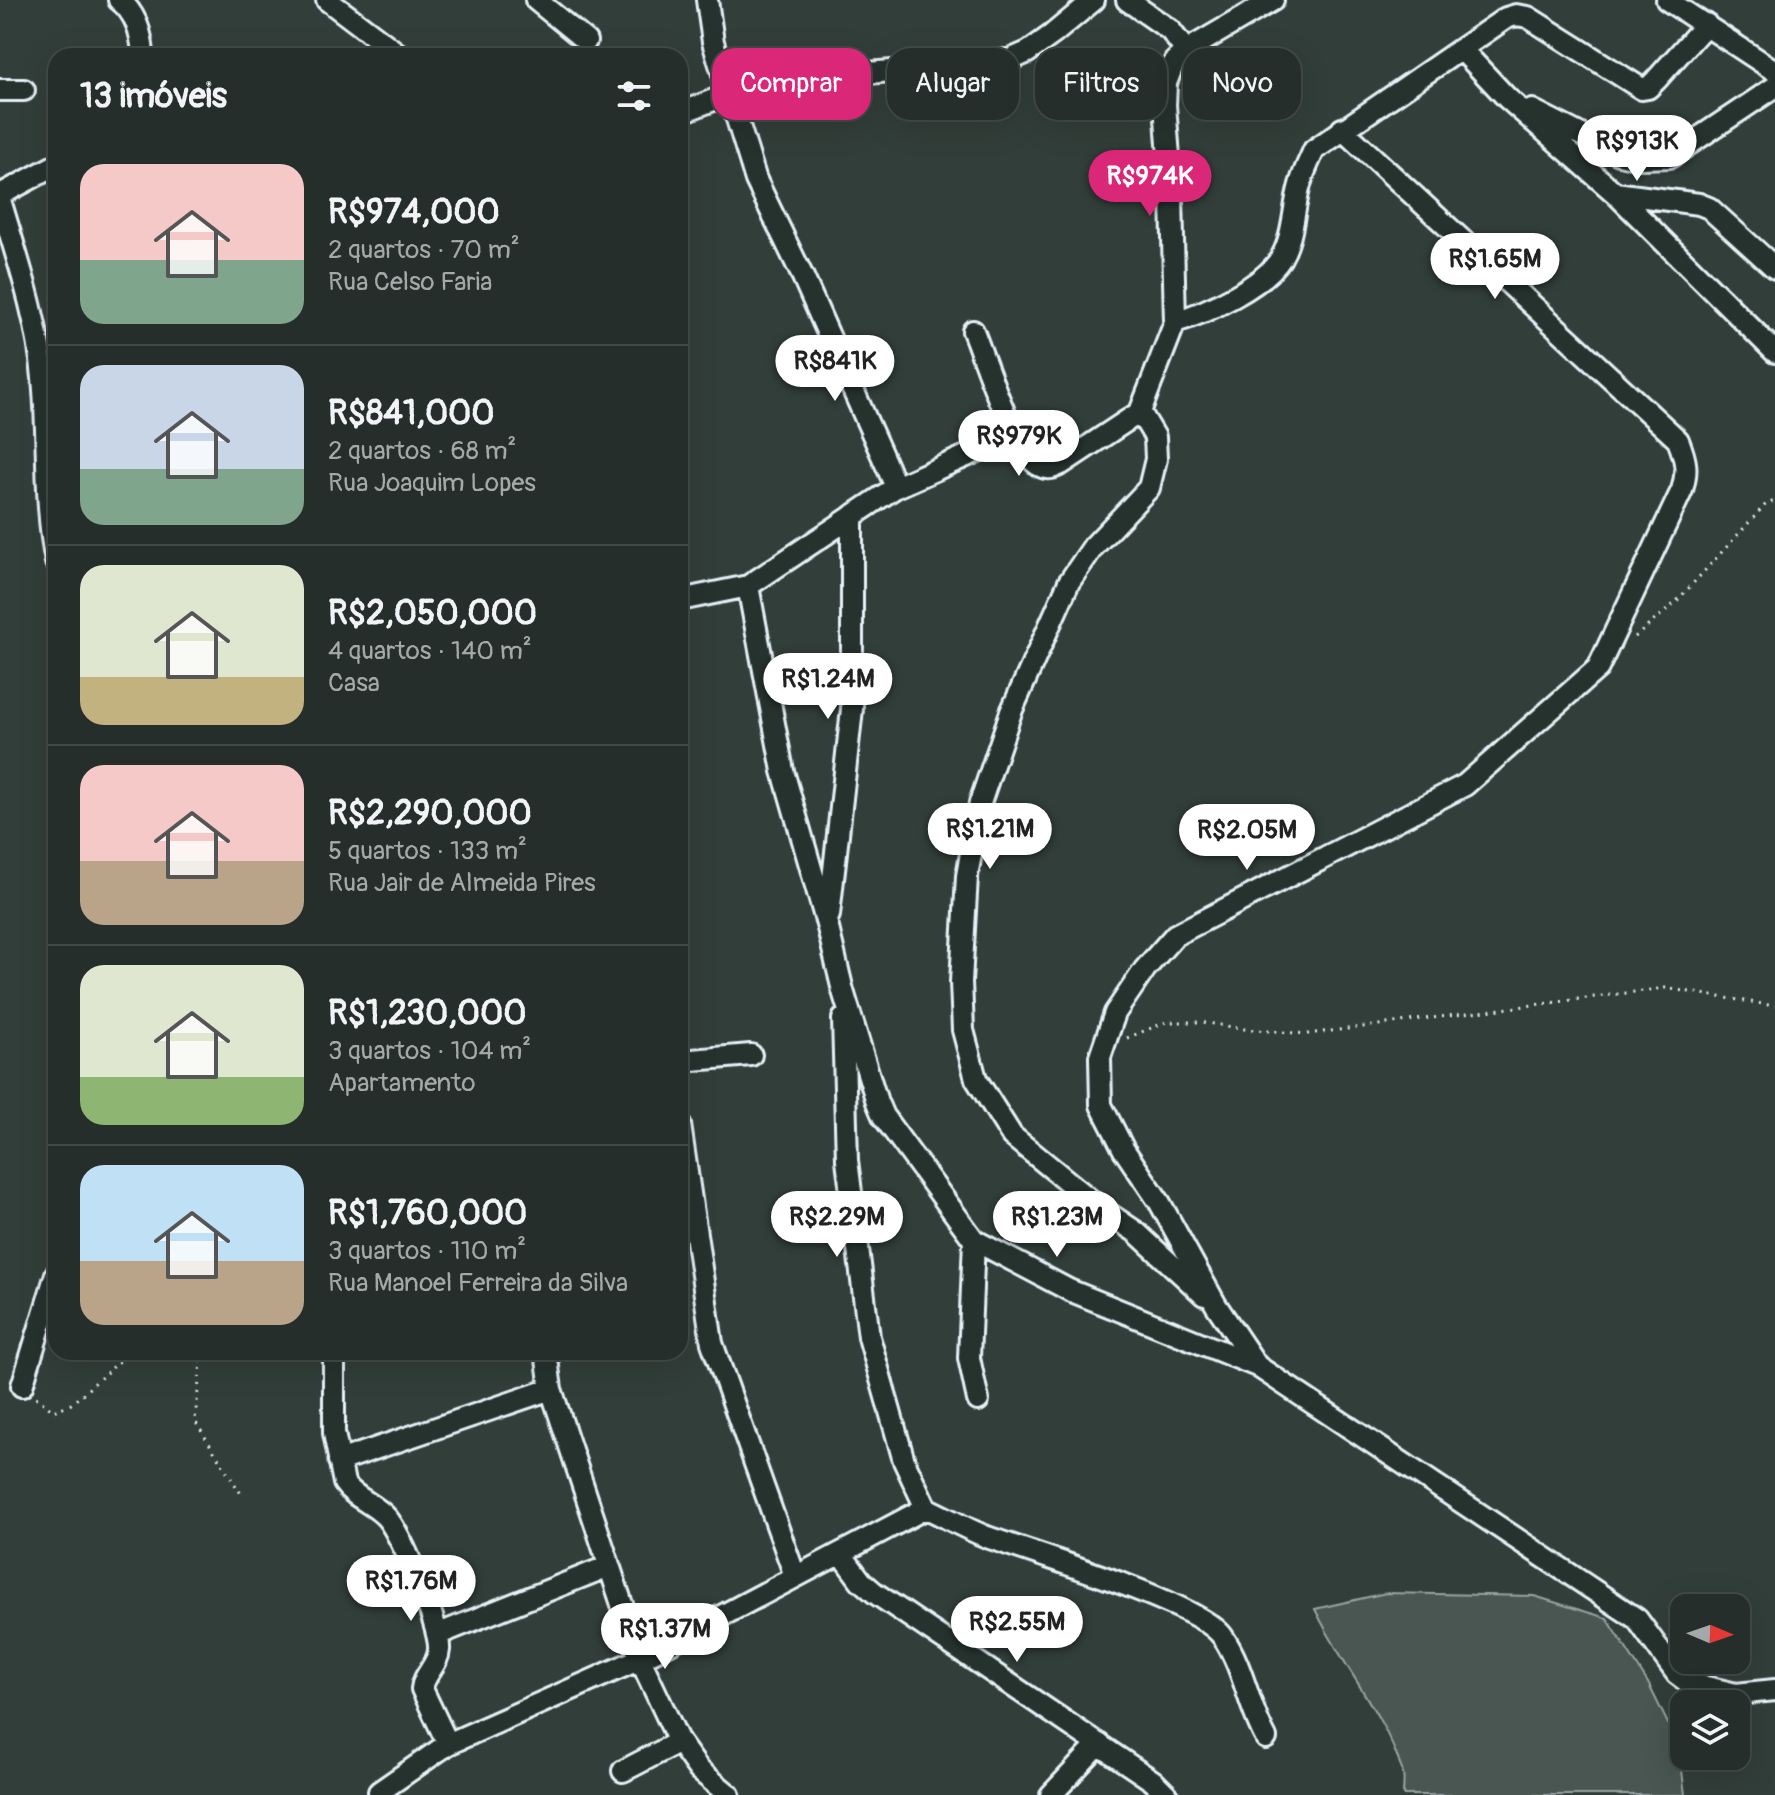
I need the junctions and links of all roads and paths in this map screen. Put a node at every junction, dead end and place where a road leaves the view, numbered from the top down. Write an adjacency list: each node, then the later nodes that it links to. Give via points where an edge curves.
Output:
1 (119, 0): 11 (street, via 137,26)
2 (327, 0): 12 (street)
3 (536, 0): 10 (street)
4 (707, 0): 13 (street)
5 (1094, 0): 19 (street, via 1012,59)
6 (1127, 0): 14 (street, via 1170,30)
7 (1273, 0): 15 (street)
8 (1667, 0): 9 (street)
9 (1706, 24): 16 (street, via 1642,89 1528,17 1506,18); 18 (street)
10 (586, 41)
11 (142, 48)
12 (390, 48)
13 (715, 48)
14 (1184, 48)
15 (1191, 48)
16 (1462, 50): 23 (street); 27 (street)
17 (1183, 55): 32 (street, via 1166,83 1165,105)
18 (1775, 71)
19 (871, 73)
20 (1775, 87): 23 (street, via 1670,157 1619,154)
21 (0, 90): 22 (street)
22 (24, 90)
23 (1507, 98): 29 (street)
24 (712, 101): 25 (street)
25 (688, 110)
26 (737, 120): 38 (street, via 756,180)
27 (1342, 129): 32 (street, via 1314,150 1281,258 1215,307); 48 (street, via 1678,440 1687,463 1682,490 1598,668 1465,785 1175,935 1115,1013)
28 (48, 170): 30 (street)
29 (1615, 193): 31 (street, via 1709,208); 34 (street)
30 (0, 198): 37 (street, via 28,293 43,376)
31 (1775, 268)
32 (1175, 322): 35 (street)
33 (973, 331): 36 (street)
34 (1775, 352)
35 (1140, 412): 36 (street, via 1050,469 1034,462); 53 (street, via 1155,437 1149,488 1093,547 1069,582 1011,712 980,803 967,876 963,1030 976,1079 1012,1136 1136,1232)
36 (1014, 435): 38 (street)
37 (48, 464)
38 (896, 487): 40 (street)
39 (1775, 501): 43 (path, via 1766,504 1675,603)
40 (852, 516): 41 (street); 44 (street, via 852,709)
41 (748, 586): 42 (street); 44 (street, via 783,771)
42 (688, 598)
43 (1631, 640)
44 (828, 928): 45 (street)
45 (843, 991): 51 (street, via 883,1116); 64 (street, via 847,1160 869,1337 904,1461)
46 (1775, 1006): 48 (path, via 1665,988 1308,1034 1166,1022 1132,1034)
47 (751, 1055): 49 (street)
48 (1100, 1057): 53 (street, via 1101,1105)
49 (688, 1060)
50 (688, 1180): 67 (street, via 712,1343)
51 (974, 1240): 58 (street, via 1069,1290); 61 (street, via 969,1358)
52 (48, 1300): 59 (street)
53 (1216, 1305): 58 (street)
54 (121, 1360): 59 (path, via 71,1404 53,1411)
55 (201, 1360): 63 (path, via 195,1421)
56 (334, 1360): 62 (street)
57 (547, 1360): 60 (street)
58 (1257, 1366): 70 (street, via 1637,1619 1677,1674 1700,1687 1736,1694)
59 (22, 1386)
60 (551, 1389): 62 (street); 66 (street)
61 (978, 1400)
62 (339, 1461): 68 (street, via 346,1488 388,1518)
63 (243, 1497)
64 (926, 1508): 65 (street); 71 (street, via 983,1535 1201,1617 1222,1635)
65 (841, 1554): 67 (street); 74 (street, via 875,1593)
66 (609, 1566): 68 (street); 69 (street)
67 (795, 1576): 69 (street)
68 (439, 1634): 73 (street, via 439,1654 422,1689)
69 (640, 1659): 72 (street); 73 (street)
70 (1775, 1690)
71 (1266, 1738)
72 (679, 1742): 75 (street); 77 (street, via 699,1770)
73 (448, 1744): 76 (street)
74 (1099, 1744): 78 (street); 79 (street)
75 (623, 1771)
76 (379, 1792)
77 (729, 1795)
78 (1051, 1795)
79 (1167, 1795)

